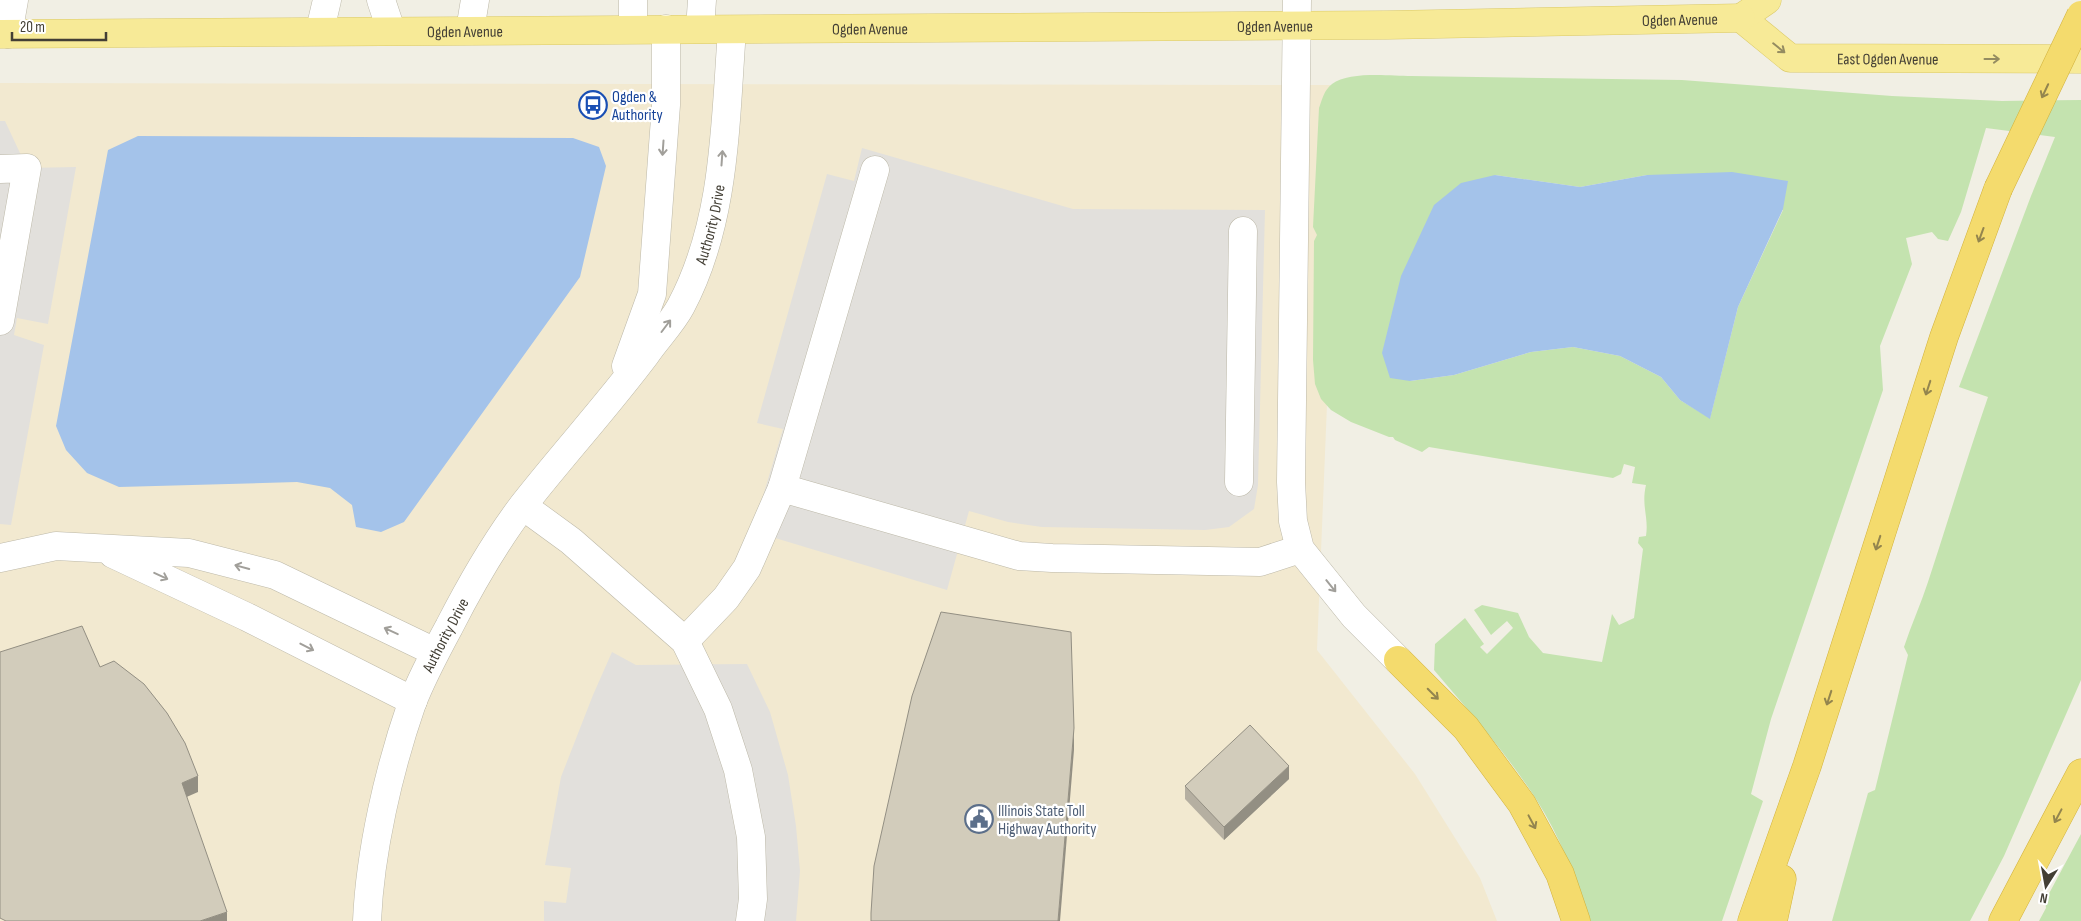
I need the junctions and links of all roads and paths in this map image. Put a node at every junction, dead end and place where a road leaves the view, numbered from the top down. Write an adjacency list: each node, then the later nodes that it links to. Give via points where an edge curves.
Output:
1 (14, 0): 18 (street)
2 (327, 0): 14 (street)
3 (381, 0): 15 (street)
4 (475, 0): 16 (street)
5 (633, 0): 11 (street)
6 (702, 0): 13 (street)
7 (1767, 0): 8 (main road)
8 (1742, 9): 9 (main road, Ogden Avenue); 19 (main road, East Ogden Avenue, one-way to 19, via 1790,58)
9 (1297, 13): 17 (main road, Ogden Avenue); 29 (street, via 1291,482 1293,521)
10 (2081, 15): 35 (highway, one-way to 35, bridge, via 1998,189 1944,336)
11 (633, 29): 12 (main road, Ogden Avenue); 16 (main road, Ogden Avenue)
12 (666, 29): 13 (main road, Ogden Avenue); 24 (street, Authority Drive, one-way to 24, via 666,105 652,294)
13 (700, 29): 17 (main road, Ogden Avenue)
14 (320, 30): 15 (main road, Ogden Avenue); 18 (main road, Ogden Avenue)
15 (391, 30): 16 (main road, Ogden Avenue)
16 (470, 30)
17 (732, 30): 24 (street, Authority Drive, one-way to 17, via 681,307 709,239 720,190)
18 (4, 34)
19 (2081, 59)
20 (0, 169): 23 (street, via 27,168)
21 (875, 170): 26 (street)
22 (1242, 232): 25 (street)
23 (0, 321)
24 (616, 394): 27 (street, Authority Drive)
25 (1239, 482)
26 (782, 488): 29 (street, via 1019,556 1260,562); 31 (street, via 747,568 726,598)
27 (523, 506): 31 (street, via 571,541); 32 (street, Authority Drive, via 475,577)
28 (100, 548): 30 (street, via 56,546); 32 (street, one-way to 28, via 274,575 189,553); 34 (street, one-way to 34, via 247,616)
29 (1300, 549): 33 (street, one-way to 33, via 1354,616)
30 (0, 558)
31 (685, 641): 38 (street, via 718,709 738,770 751,837 753,899)
32 (435, 652): 34 (street, Authority Drive)
33 (1398, 660): 39 (highway, one-way to 39, via 1466,728 1522,804 1560,874)
34 (413, 701): 37 (street, Authority Drive, via 380,825 368,894)
35 (1807, 766): 40 (highway); 41 (highway)
36 (2081, 773): 42 (highway, one-way to 42)
37 (367, 921)
38 (750, 921)
39 (1576, 921)
40 (1752, 921)
41 (1773, 921)
42 (2003, 921)

